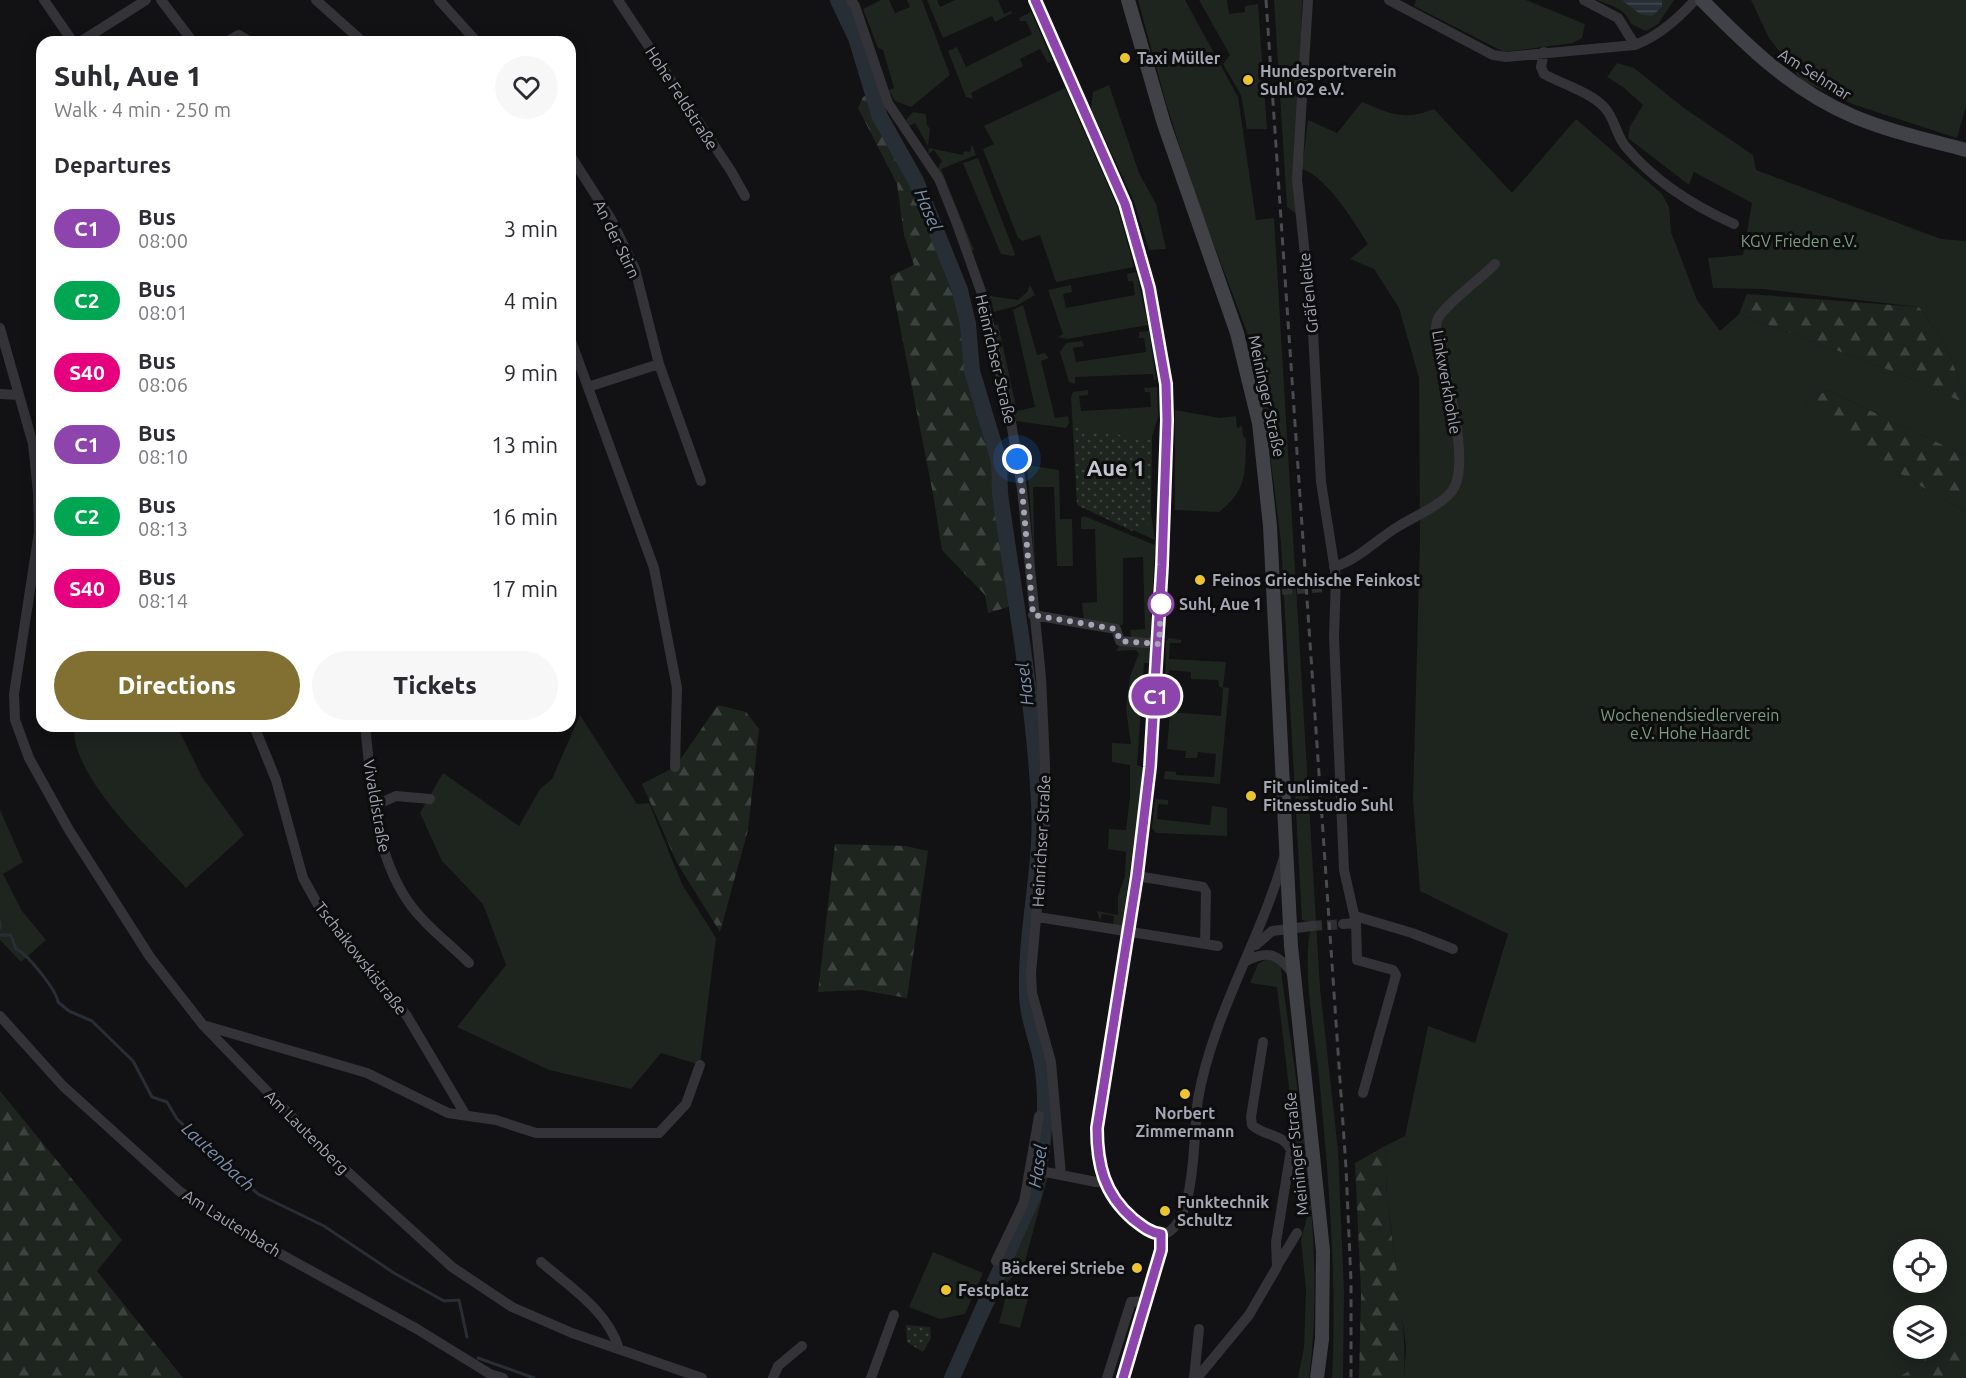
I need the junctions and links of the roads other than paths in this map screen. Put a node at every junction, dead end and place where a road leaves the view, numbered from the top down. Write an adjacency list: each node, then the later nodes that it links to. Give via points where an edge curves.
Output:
1 (44, 0): 15 (street)
2 (146, 0): 16 (street)
3 (161, 0): 17 (street)
4 (316, 0): 18 (street)
5 (439, 0): 19 (street)
6 (618, 0): 24 (street, Hohe Feldstraße)
7 (851, 0): 37 (street, Heinrichser Straße, via 888,104 939,179 982,294 1022,489)
8 (1035, 0): 38 (street, via 1125,204 1158,328 1167,420)
9 (1128, 0): 44 (main road, Meininger Straße, via 1164,124 1237,333 1259,423 1278,593)
10 (1308, 0): 36 (street, Gräfenleite, via 1298,179 1322,482)
11 (1389, 0): 21 (street, via 1493,55)
12 (1584, 0): 20 (street, via 1618,18)
13 (1695, 0): 20 (street, via 1668,27)
14 (1702, 0): 22 (main road, Am Sehmar, via 1755,53 1818,99 1866,121)
15 (69, 36)
16 (89, 36)
17 (188, 36)
18 (356, 36)
19 (472, 36)
20 (1635, 45): 21 (street)
21 (1544, 52): 25 (street, via 1542,72 1603,106 1635,157 1678,195)
22 (1966, 150)
23 (576, 164): 29 (street, An der Stirn, via 611,219 635,269)
24 (745, 196)
25 (1734, 224)
26 (1495, 264): 36 (street, Linkwerkhohle, via 1437,321 1459,457 1455,486 1445,497 1359,555)
27 (0, 328): 32 (street, Am Lautenberg)
28 (576, 354): 30 (street)
29 (659, 364): 30 (street); 34 (street, An der Stirn)
30 (588, 387): 41 (street, via 654,568 677,688)
31 (0, 394): 32 (street)
32 (18, 396): 33 (street, Am Lautenberg, via 35,453)
33 (36, 473)
34 (701, 481)
35 (36, 551): 59 (street, Am Lautenberg, via 14,694 15,720 29,758 69,830 150,957)
36 (1334, 567): 47 (street, Gräfenleite, via 1330,587 1341,836 1344,870)
37 (1033, 615): 38 (street, via 1116,629 1120,641); 46 (street, Heinrichser Straße, via 1045,764)
38 (1159, 644): 45 (street)
39 (256, 732): 63 (street, Tschaikowskistraße, via 276,780 303,878 322,912 407,1016)
40 (366, 732): 43 (street, Vivaldistraße)
41 (675, 767)
42 (430, 799): 43 (street, via 396,796)
43 (374, 806): 56 (street, Vivaldistraße, via 383,852 408,901)
44 (1286, 851): 50 (main road, Meininger Straße); 55 (street, Meininger Straße)
45 (1137, 876): 51 (street); 52 (street, via 1203,887)
46 (1038, 917): 51 (street); 66 (street, Heinrichser Straße, via 1032,993 1051,1062)
47 (1356, 919): 48 (street); 54 (street, via 1412,933); 62 (street, Gräfenleite, via 1357,960 1393,970 1396,975)
48 (1343, 924)
49 (1312, 926): 50 (street)
50 (1290, 927): 55 (street, Meininger Straße, via 1266,934); 57 (main road, Meininger Straße)
51 (1128, 932): 52 (street); 67 (street, via 1097,1122 1097,1153)
52 (1205, 944): 53 (street)
53 (1218, 946)
54 (1453, 950)
55 (1248, 956): 57 (street, via 1274,954); 69 (street, Meininger Straße, via 1204,1072 1188,1198 1173,1228)
56 (469, 963)
57 (1293, 974): 86 (main road, Meininger Straße, via 1323,1251 1323,1339)
58 (0, 1016): 79 (street, Am Lautenbach, via 63,1086 179,1191 236,1228)
59 (203, 1024): 63 (street, via 367,1073 447,1113); 77 (street, Am Lautenberg, via 326,1152 452,1267 512,1307)
60 (1263, 1042): 72 (street, via 1252,1125 1281,1137 1291,1150 1276,1242)
61 (700, 1065): 63 (street, via 686,1104 659,1133 536,1133)
62 (1364, 1093)
63 (465, 1114)
64 (1039, 1116): 65 (street)
65 (1030, 1170): 66 (street); 70 (street, via 1024,1202)
66 (1061, 1175): 67 (street)
67 (1104, 1181): 69 (street, via 1120,1208 1147,1230)
68 (1297, 1233): 72 (street)
69 (1161, 1234): 73 (street, via 1161,1250)
70 (996, 1261)
71 (541, 1262): 77 (street, via 594,1308)
72 (1277, 1267): 85 (street, via 1249,1315)
73 (1146, 1301): 78 (street); 78 (street, via 1131,1302)
74 (894, 1315): 82 (street)
75 (1199, 1329): 85 (street)
76 (802, 1346): 81 (street, via 778,1366)
77 (620, 1349): 80 (street, Am Lautenberg)
78 (1122, 1357): 83 (street); 84 (street)
79 (503, 1378)
80 (702, 1378)
81 (773, 1378)
82 (871, 1378)
83 (1107, 1378)
84 (1123, 1378)
85 (1195, 1378)
86 (1317, 1378)

